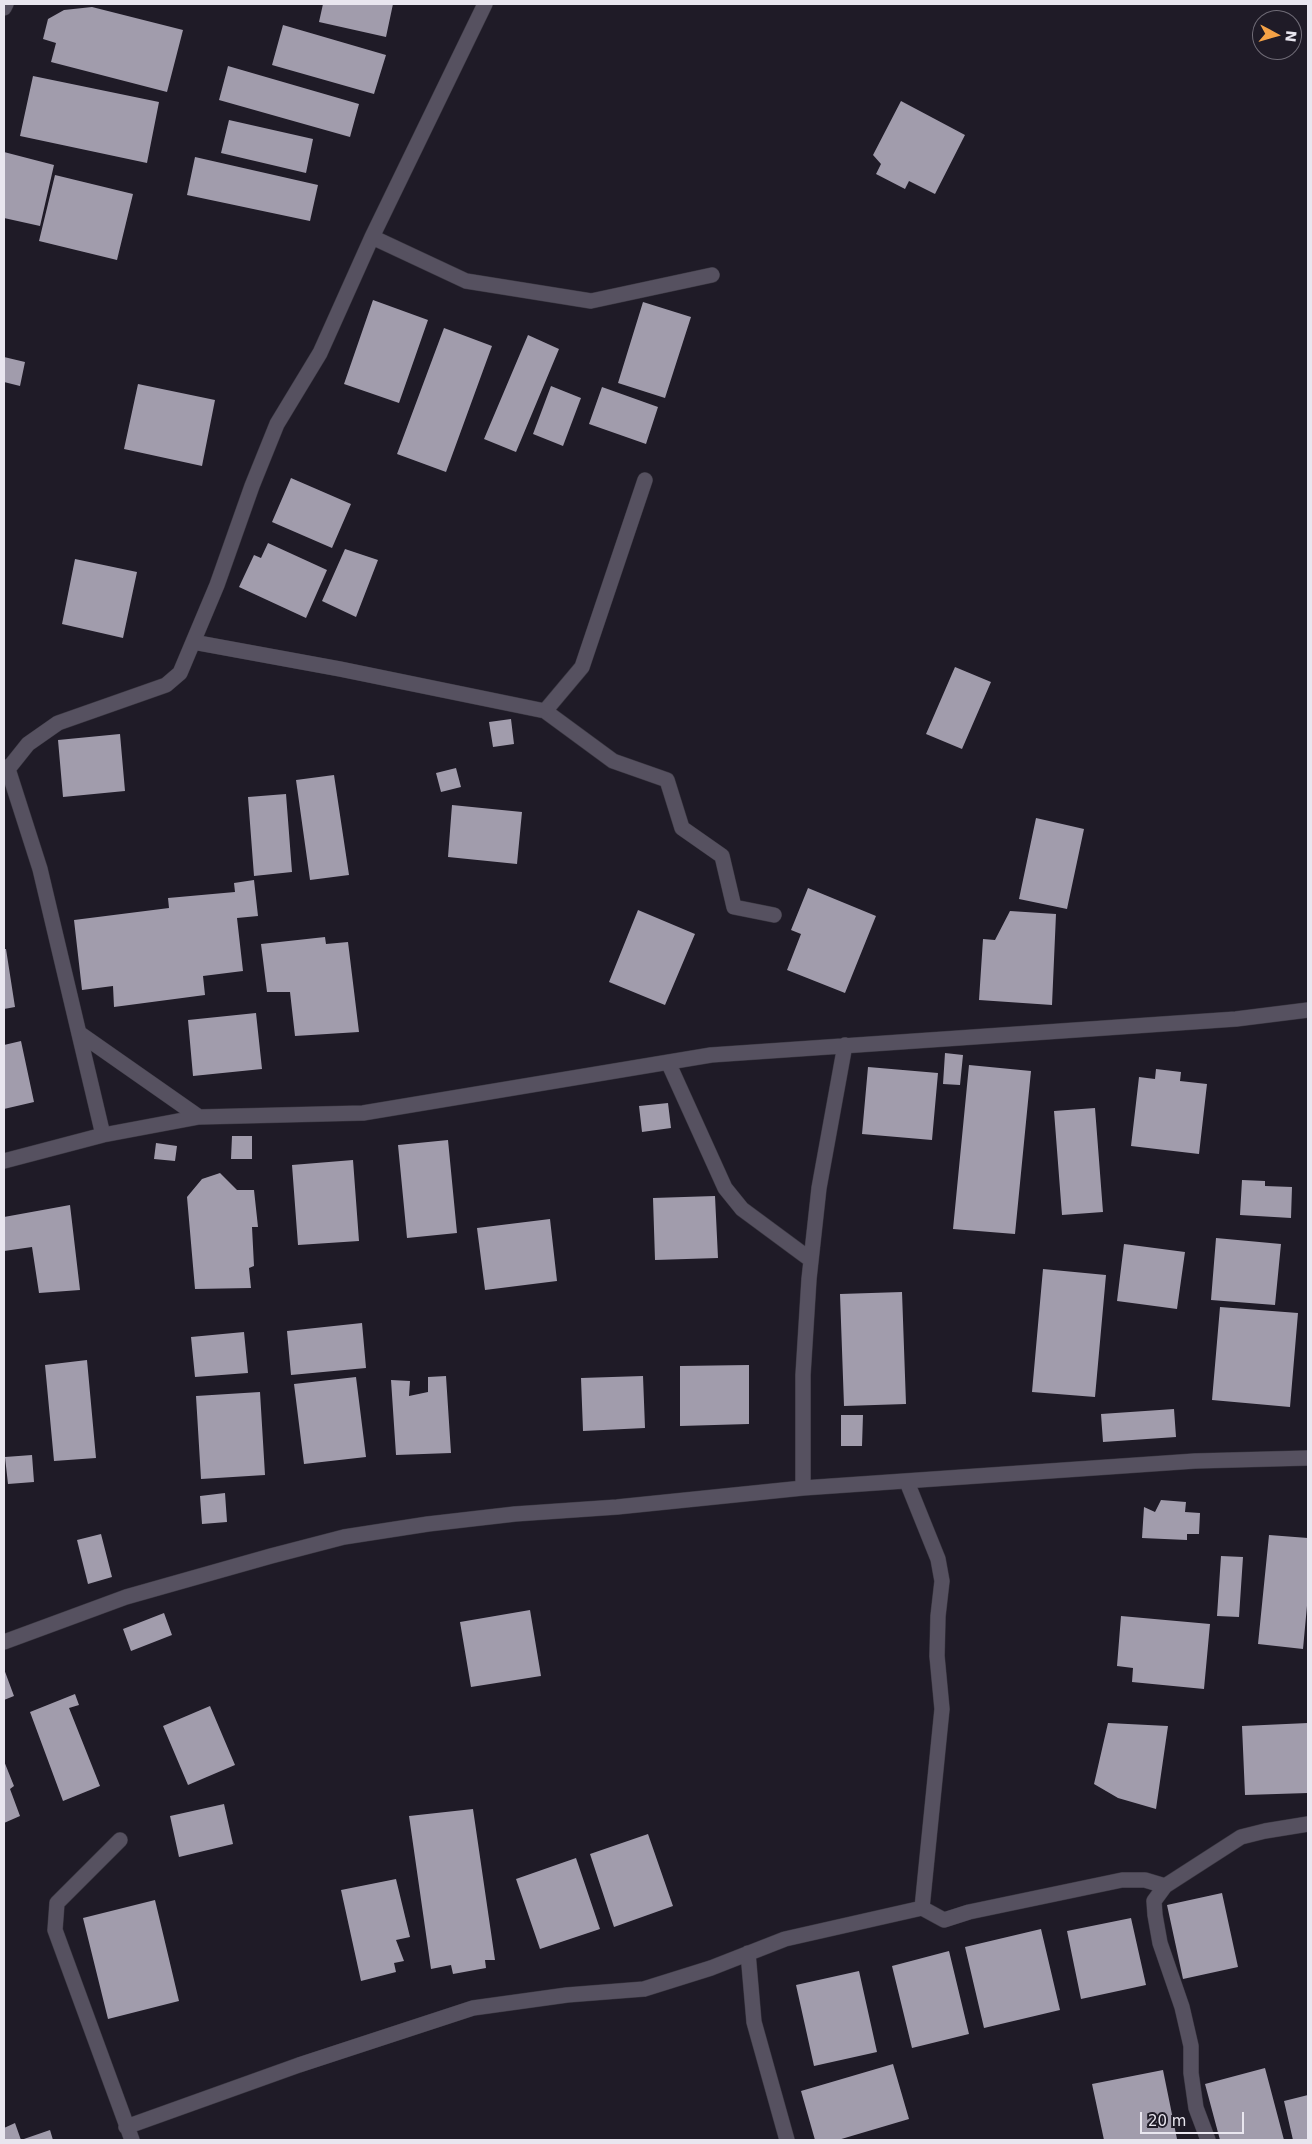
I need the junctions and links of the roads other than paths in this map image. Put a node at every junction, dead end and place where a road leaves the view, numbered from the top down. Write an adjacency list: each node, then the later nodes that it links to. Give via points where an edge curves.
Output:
1 (6, 4): 3 (street)
2 (485, 4): 4 (street)
3 (4, 8)
4 (372, 237): 5 (street, via 466,281 591,300); 7 (street, via 320,353 278,424)
5 (712, 275)
6 (646, 480): 8 (street, via 582,667)
7 (193, 642): 8 (street); 9 (street, via 180,673 166,685 58,723 28,744)
8 (545, 711): 10 (street, via 613,761 667,780 682,828 722,856 734,907)
9 (6, 768): 12 (street, via 40,869)
10 (774, 915)
11 (1308, 1010): 13 (street, via 1236,1019)
12 (79, 1033): 15 (street); 16 (street)
13 (845, 1045): 14 (street, via 710,1055); 18 (street, via 818,1188)
14 (668, 1062): 15 (street, via 364,1113); 18 (street, via 726,1188 742,1209)
15 (199, 1117): 16 (street)
16 (103, 1135): 17 (street)
17 (4, 1161)
18 (812, 1260): 21 (street, via 803,1375)
19 (1308, 1458): 20 (street, via 1196,1461)
20 (907, 1482): 21 (street); 26 (street, via 938,1559 942,1581 937,1656 942,1709)
21 (802, 1488): 22 (street, via 515,1514 344,1537 126,1598)
22 (4, 1642)
23 (1308, 1824): 25 (street, via 1241,1837)
24 (120, 1840): 28 (street, via 57,1903 55,1930)
25 (1165, 1886): 26 (street, via 1145,1880 1122,1880 944,1920); 30 (street, via 1154,1901 1155,1916 1160,1943 1182,2007 1191,2046 1196,2108)
26 (922, 1908): 27 (street, via 785,1939)
27 (748, 1953): 28 (street, via 644,1989 567,1995 473,2008 317,2058); 29 (street, via 754,2022)
28 (129, 2134)
29 (787, 2140)
30 (1208, 2140)

